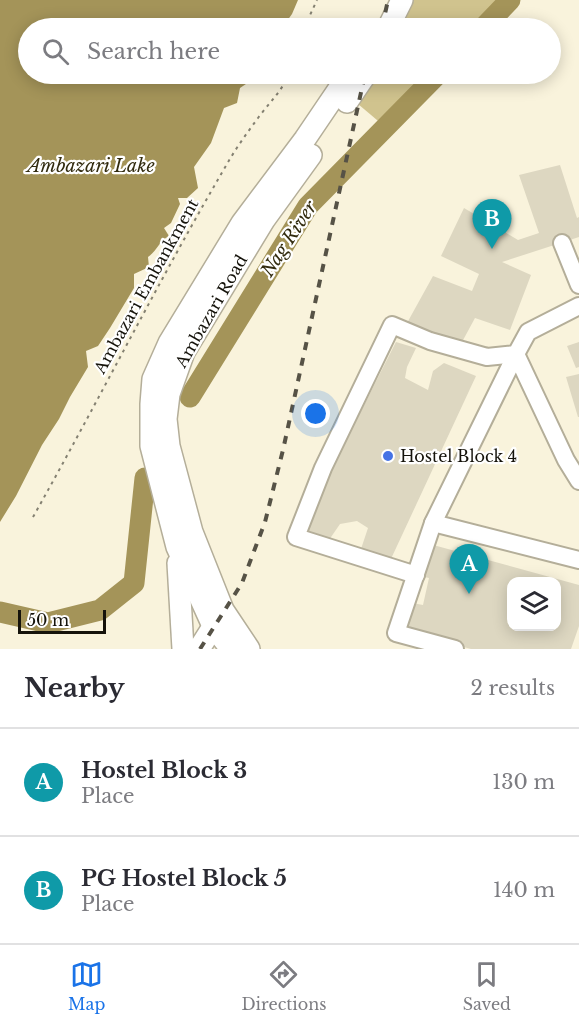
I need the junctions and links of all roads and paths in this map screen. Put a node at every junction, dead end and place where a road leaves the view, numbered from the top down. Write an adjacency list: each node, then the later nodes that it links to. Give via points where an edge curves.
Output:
1 (317, 0): 4 (path)
2 (386, 0): 5 (main road)
3 (402, 0): 6 (main road)
4 (309, 18)
5 (377, 18)
6 (393, 18)
7 (284, 84): 15 (path, Ambazari Embankment, via 228,162)
8 (342, 84): 17 (main road, via 242,224 169,343 153,379 151,446)
9 (359, 84): 20 (main road, Ambazari Road, via 264,220 184,352 169,394 166,419 175,473)
10 (562, 243): 11 (lane)
11 (579, 285)
12 (579, 306): 13 (lane, via 528,332)
13 (516, 354): 14 (lane); 16 (lane); 19 (lane, via 488,357 392,326 323,468 296,537)
14 (579, 481)
15 (33, 517)
16 (433, 523): 18 (lane); 19 (lane)
17 (177, 547): 20 (main road); 21 (main road)
18 (579, 560)
19 (416, 575): 24 (lane, via 396,633)
20 (225, 634): 22 (main road); 23 (main road)
21 (183, 649)
22 (199, 649)
23 (249, 649)
24 (455, 649)

